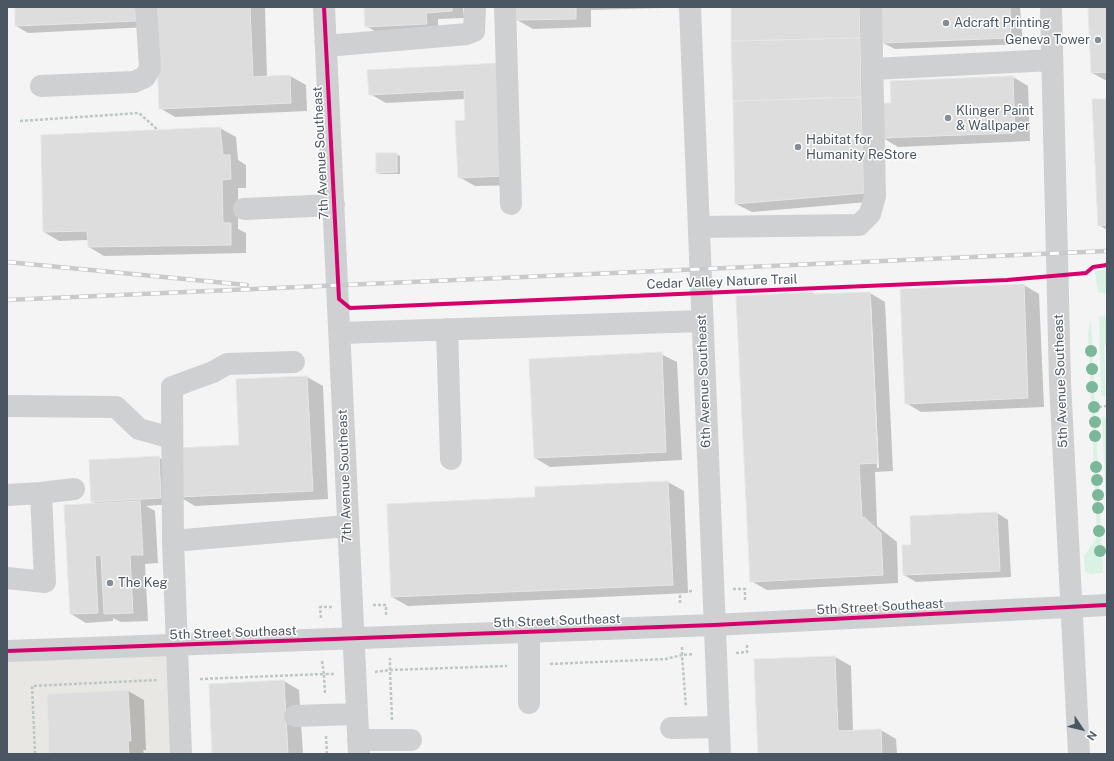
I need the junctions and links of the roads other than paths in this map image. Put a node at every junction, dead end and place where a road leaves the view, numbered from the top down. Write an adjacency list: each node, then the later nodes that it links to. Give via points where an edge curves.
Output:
1 (146, 7): 11 (street, via 150,68 145,77 134,82)
2 (324, 7): 8 (street, 7th Avenue Southeast)
3 (475, 7): 8 (street, via 474,31 467,34)
4 (505, 7): 12 (street)
5 (690, 7): 15 (street, 6th Avenue Southeast)
6 (871, 7): 10 (street)
7 (1051, 7): 9 (street, 5th Avenue Southeast)
8 (326, 46): 13 (street, 7th Avenue Southeast)
9 (1052, 60): 10 (street); 30 (street, 5th Avenue Southeast, via 1060,382)
10 (873, 69): 15 (street, via 875,196 870,214 859,225)
11 (41, 86)
12 (511, 204)
13 (334, 206): 14 (street); 18 (street, 7th Avenue Southeast)
14 (244, 209)
15 (699, 228): 16 (street, 6th Avenue Southeast)
16 (702, 321): 17 (street); 31 (street, 6th Avenue Southeast)
17 (447, 329): 18 (street); 22 (street)
18 (340, 333): 26 (street, 7th Avenue Southeast)
19 (294, 362): 21 (street, via 227,364 172,387)
20 (7, 406): 21 (street, via 116,407 139,429)
21 (172, 438): 27 (street)
22 (451, 460)
23 (74, 489): 25 (street)
24 (7, 494): 25 (street)
25 (41, 494): 28 (street, via 45,582)
26 (347, 526): 27 (street); 33 (street, 7th Avenue Southeast)
27 (173, 541): 34 (street)
28 (7, 578)
29 (1107, 605): 30 (street, 5th Street Southeast)
30 (1072, 606): 31 (street, 5th Street Southeast); 45 (street, 5th Avenue Southeast)
31 (714, 625): 32 (street, 5th Street Southeast); 39 (street, 6th Avenue Southeast)
32 (529, 632): 33 (street, 5th Street Southeast); 36 (street)
33 (352, 638): 34 (street, 5th Street Southeast); 37 (street, 7th Avenue Southeast)
34 (176, 645): 35 (street, 5th Street Southeast); 43 (street)
35 (7, 651)
36 (530, 703)
37 (356, 714): 38 (street); 42 (street, 7th Avenue Southeast)
38 (295, 716)
39 (718, 727): 40 (street); 44 (street, 6th Avenue Southeast)
40 (670, 728)
41 (411, 740): 42 (street)
42 (358, 747)
43 (181, 754)
44 (720, 754)
45 (1079, 754)

